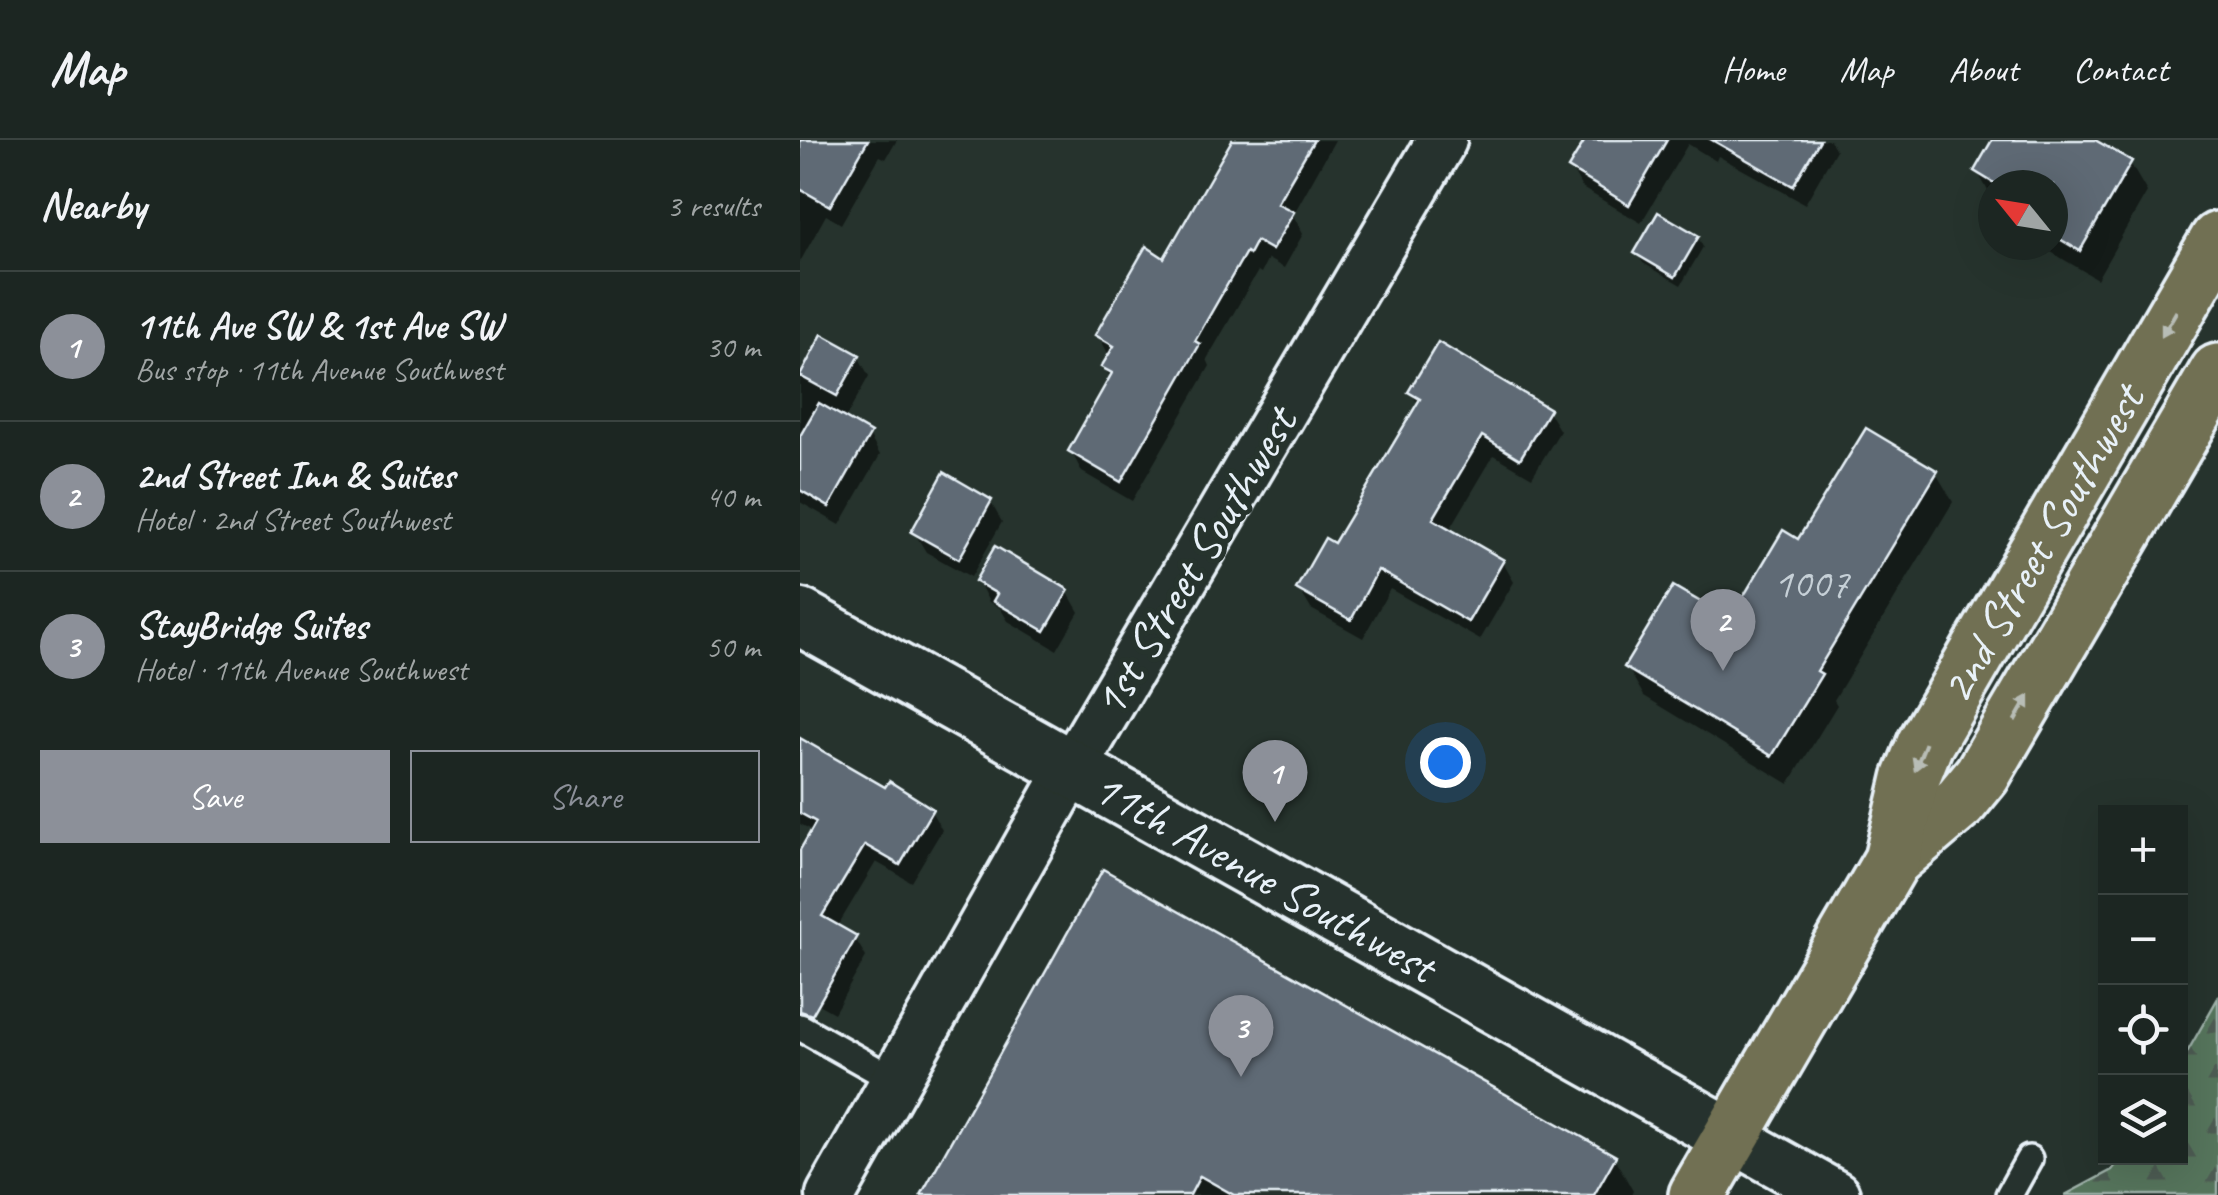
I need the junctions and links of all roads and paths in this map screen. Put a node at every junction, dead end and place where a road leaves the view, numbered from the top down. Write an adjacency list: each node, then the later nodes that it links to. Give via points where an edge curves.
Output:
1 (1442, 140): 5 (street, 1st Street Southwest)
2 (2218, 240): 6 (main road, 2nd Street Southwest, one-way to 6, via 1924,744)
3 (2218, 372): 6 (main road, 2nd Street Southwest, one-way to 3, via 1982,775)
4 (800, 617): 5 (main road, 11th Avenue Southwest)
5 (1072, 768): 8 (street, 1st Street Southwest); 9 (main road, 11th Avenue Southwest)
6 (1892, 860): 9 (main road, 2nd Street Southwest)
7 (800, 1027): 8 (lane)
8 (896, 1081): 11 (street, 1st Street Southwest)
9 (1731, 1137): 12 (main road, 2nd Street Southwest); 13 (street)
10 (2030, 1159): 14 (lane)
11 (831, 1195)
12 (1698, 1195)
13 (1835, 1195)
14 (2008, 1195)

